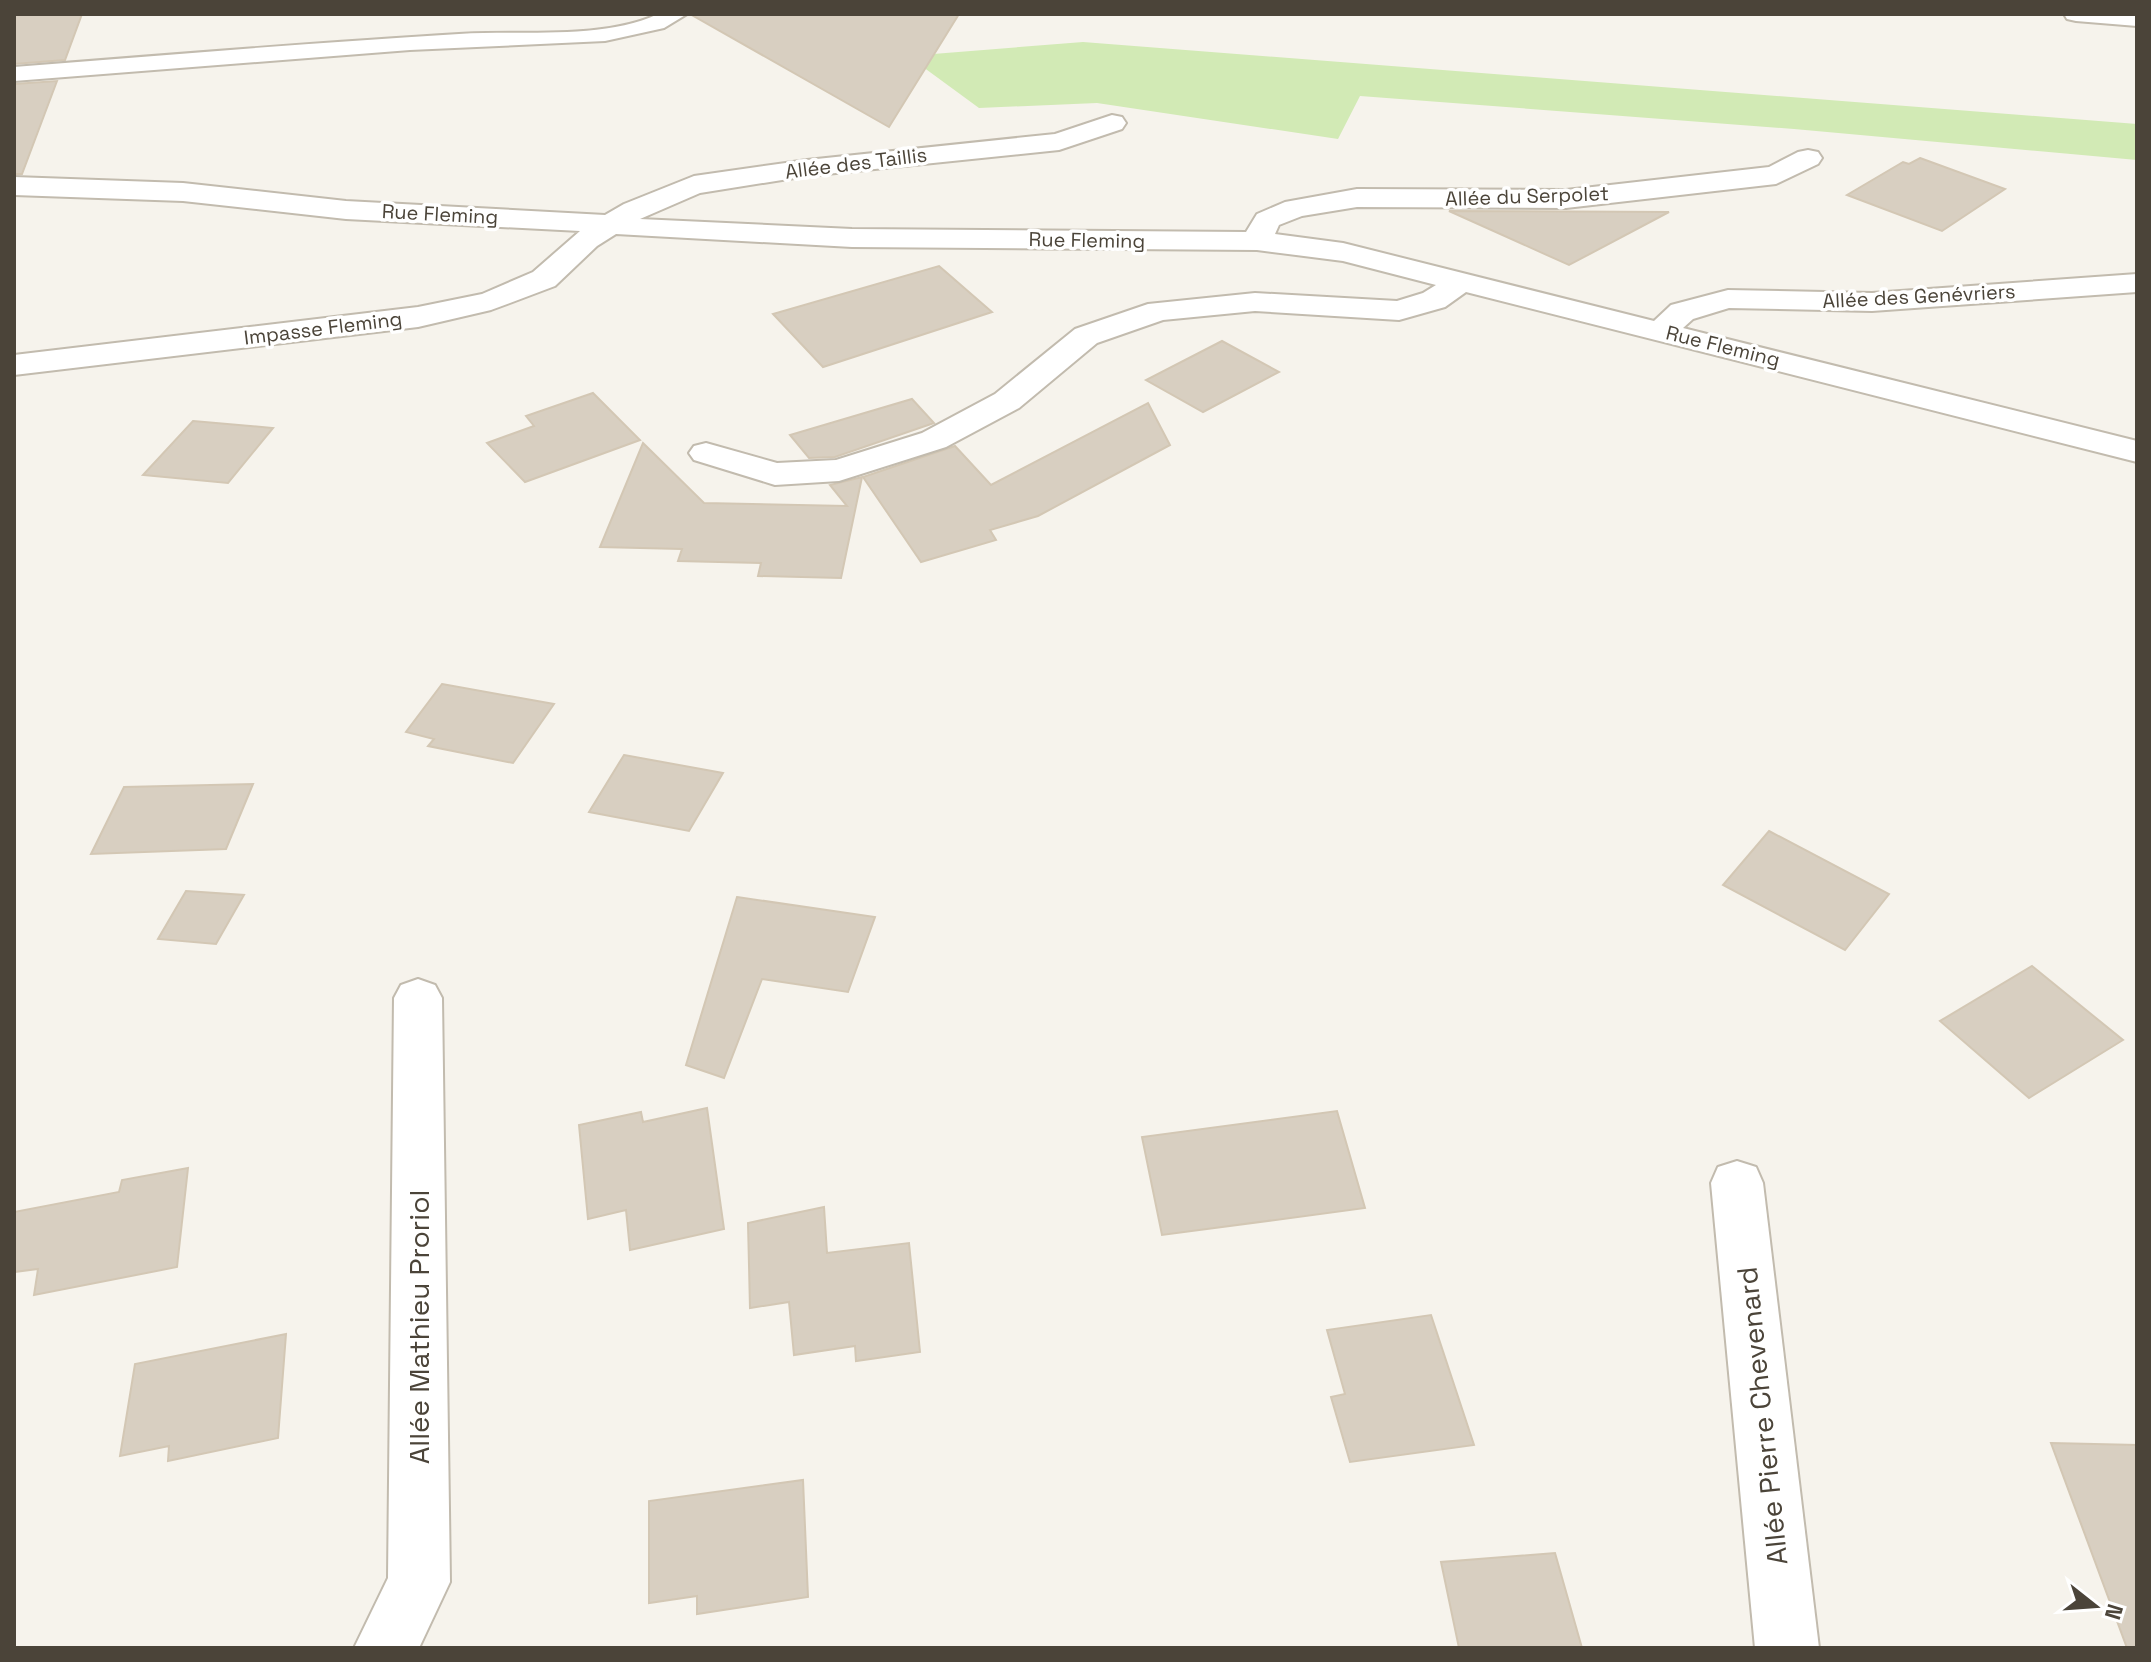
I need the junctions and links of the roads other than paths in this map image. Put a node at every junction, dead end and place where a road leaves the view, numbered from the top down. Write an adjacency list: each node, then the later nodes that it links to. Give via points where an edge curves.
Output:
1 (676, 14): 4 (lane, via 644,28 610,32)
2 (2076, 14): 3 (street)
3 (2137, 19)
4 (14, 74)
5 (1112, 123): 8 (street, Allée des Taillis, via 1059,142 694,185)
6 (1808, 158): 9 (street, Allée du Serpolet, via 1776,175 1566,199 1357,198 1295,208 1267,220)
7 (14, 186): 8 (street, Rue Fleming, via 183,192 346,210)
8 (608, 225): 9 (street, Rue Fleming, via 852,238); 13 (street, Impasse Fleming, via 544,279 491,301 418,317)
9 (1257, 241): 10 (street, Rue Fleming, via 1343,252)
10 (1464, 280): 12 (street, Rue Fleming); 15 (street, via 1434,300 1399,311 1255,302 1159,311 1086,336 1007,401 934,440 839,470 775,474)
11 (2137, 283): 12 (street, Allée des Genévriers, via 1872,302 1728,299 1682,312)
12 (1662, 331): 14 (street, Rue Fleming)
13 (14, 365)
14 (2137, 452)
15 (706, 453)
16 (418, 998): 18 (street, Allée Mathieu Proriol, via 419,1582)
17 (1737, 1183): 19 (street, Allée Pierre Chevenard)
18 (386, 1648)
19 (1787, 1648)

